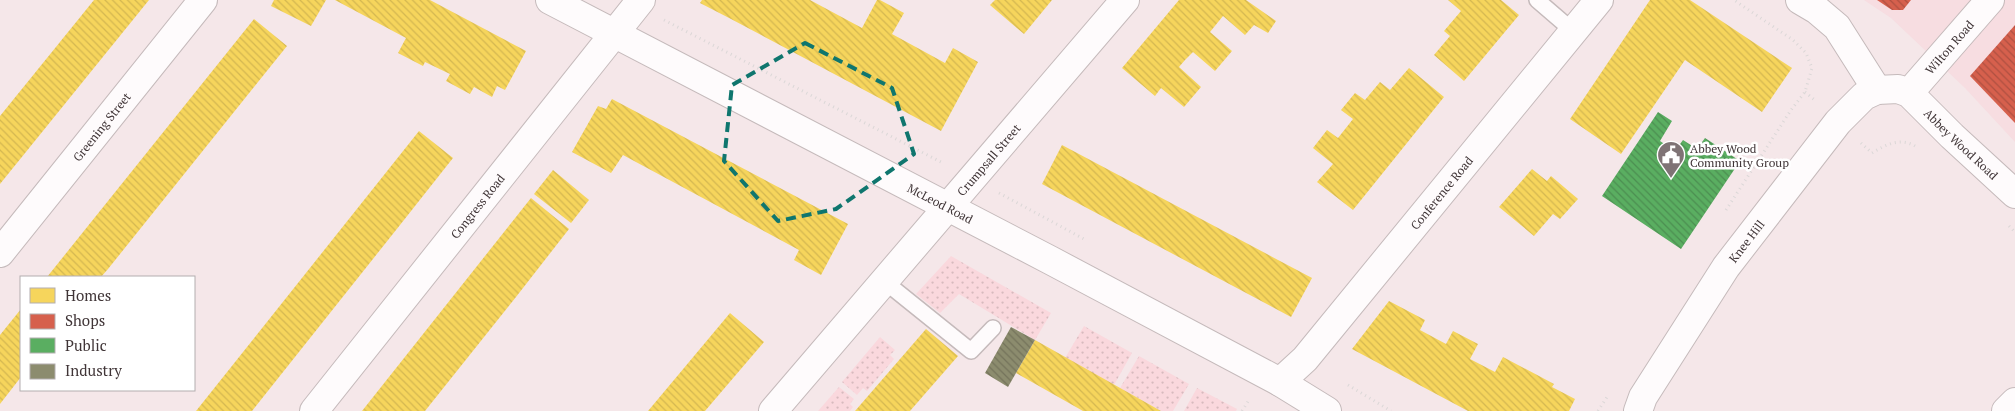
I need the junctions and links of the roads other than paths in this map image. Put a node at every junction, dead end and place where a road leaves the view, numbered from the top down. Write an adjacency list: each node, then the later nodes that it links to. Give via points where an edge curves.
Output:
1 (203, 0): 15 (street, Greening Street)
2 (550, 0): 10 (street, McLeod Road)
3 (641, 0): 10 (street, Congress Road)
4 (1125, 0): 14 (street, Crumpsall Street)
5 (1536, 0): 9 (lane)
6 (1599, 0): 9 (street, Conference Road)
7 (1800, 0): 11 (street, via 1837,27)
8 (1990, 0): 12 (street, Wilton Road)
9 (1573, 31): 18 (street, Conference Road, via 1311,351)
10 (614, 35): 14 (street, McLeod Road); 20 (street, Congress Road)
11 (1877, 90): 12 (street, via 1898,89); 23 (street, Knee Hill, via 1864,96 1838,122 1726,267 1643,397)
12 (1909, 93): 13 (street, Abbey Wood Road)
13 (2015, 194)
14 (948, 207): 16 (street, Crumpsall Street); 18 (street, McLeod Road)
15 (0, 253)
16 (884, 281): 17 (lane, via 971,351); 21 (street, Crumpsall Street)
17 (993, 328)
18 (1280, 382): 22 (street, McLeod Road)
19 (2015, 402): 24 (street)
20 (314, 411)
21 (773, 411)
22 (1327, 411)
23 (1638, 411)
24 (2006, 411)

